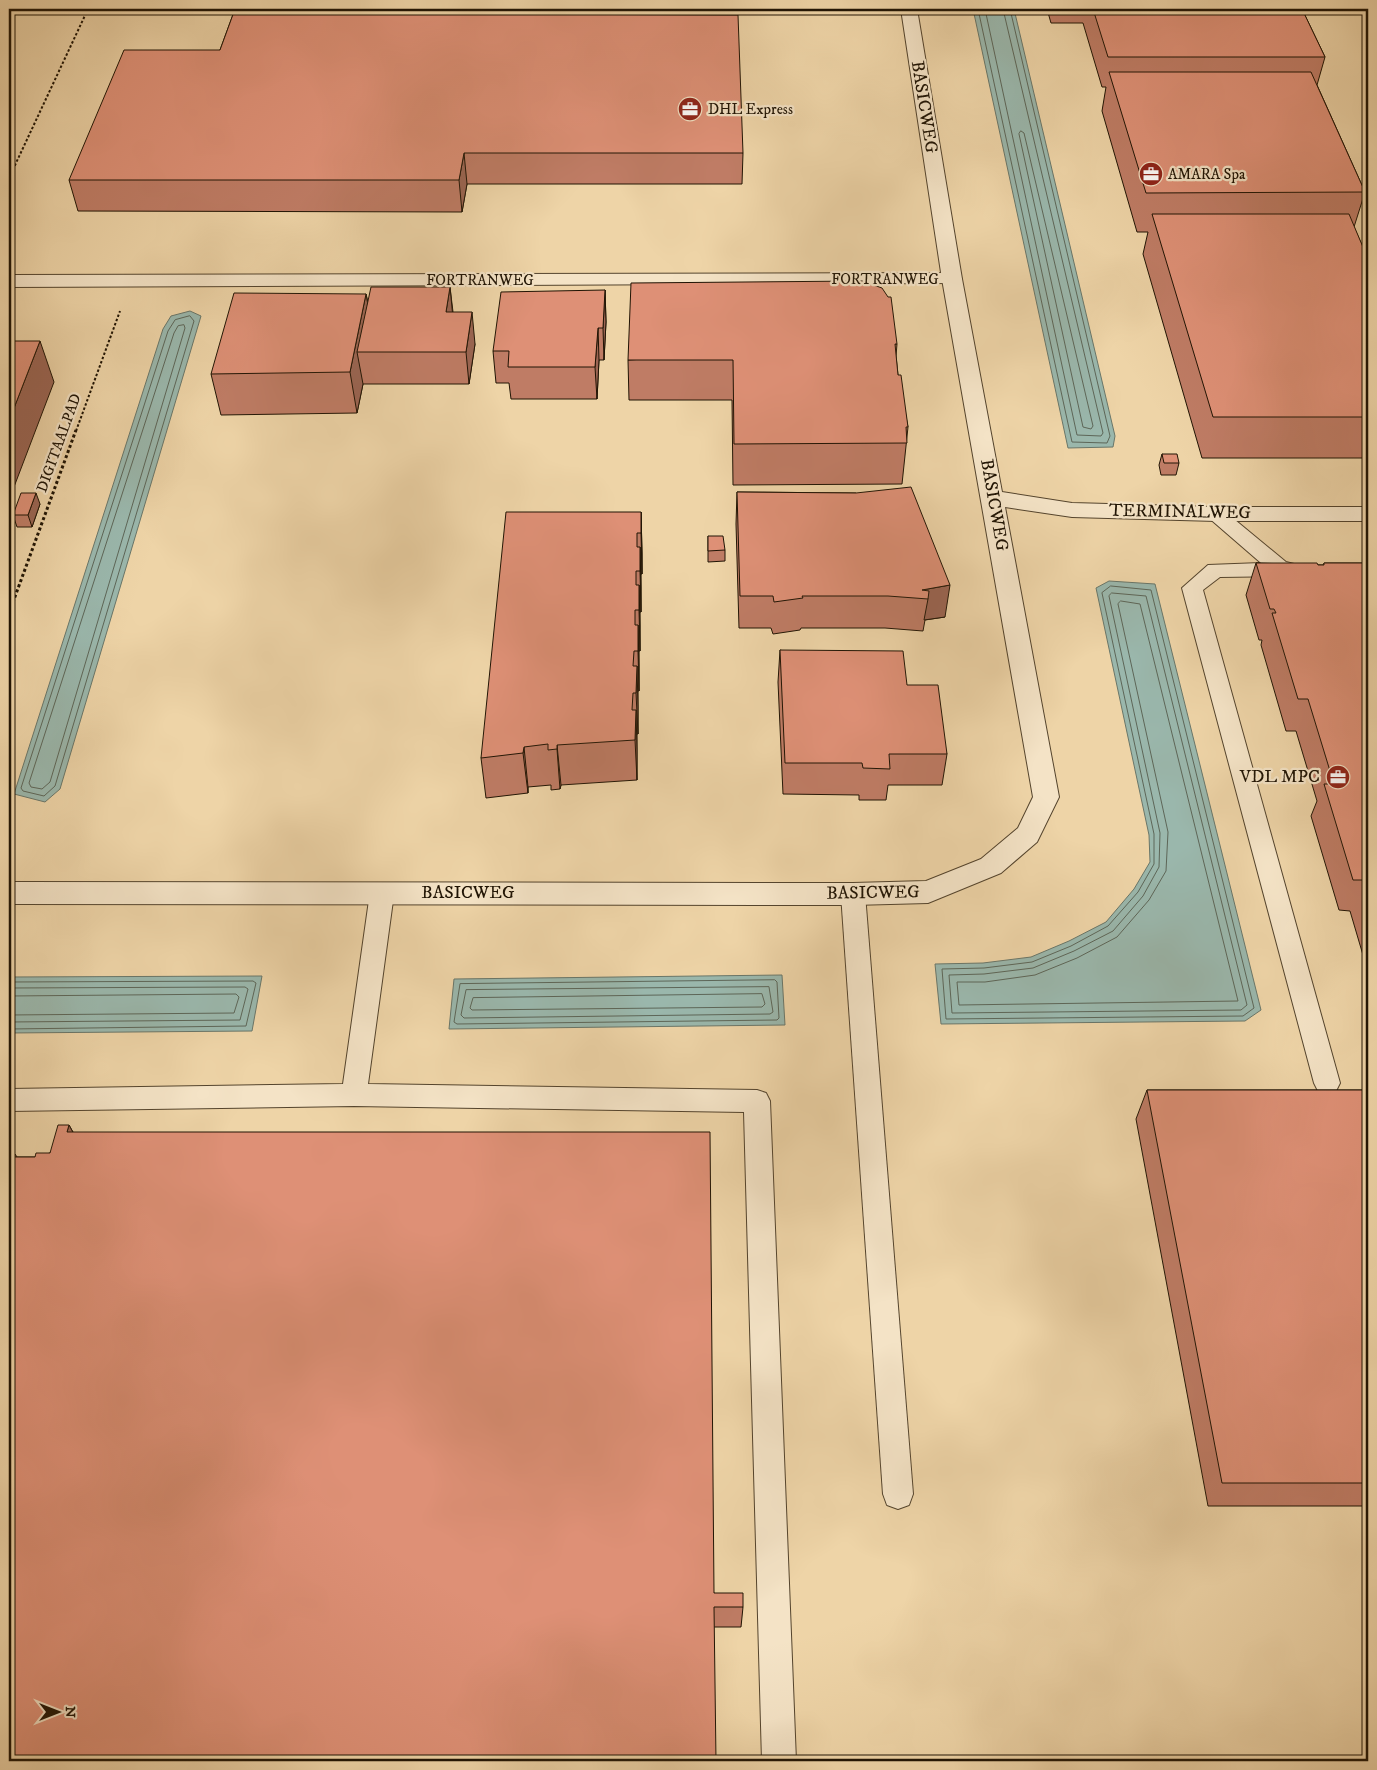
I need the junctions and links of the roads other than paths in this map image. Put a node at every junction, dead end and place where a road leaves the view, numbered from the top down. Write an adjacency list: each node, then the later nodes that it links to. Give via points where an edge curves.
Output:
1 (908, 9): 2 (street, BASICWEG)
2 (952, 279): 3 (street, FORTRANWEG); 4 (street, BASICWEG)
3 (9, 281)
4 (993, 498): 5 (street, TERMINALWEG, via 1072,510); 11 (street, BASICWEG, via 1046,797 1028,835 991,866 928,892)
5 (1216, 514): 6 (street, TERMINALWEG); 7 (lane)
6 (1368, 514)
7 (1281, 569): 8 (lane); 12 (lane, via 1215,570 1192,588)
8 (1310, 569)
9 (9, 893): 10 (street, BASICWEG)
10 (382, 893): 11 (street, BASICWEG); 13 (lane)
11 (853, 894): 15 (lane)
12 (1327, 1083)
13 (354, 1096): 14 (lane); 16 (lane, via 756,1101)
14 (9, 1100)
15 (898, 1494)
16 (779, 1761)

